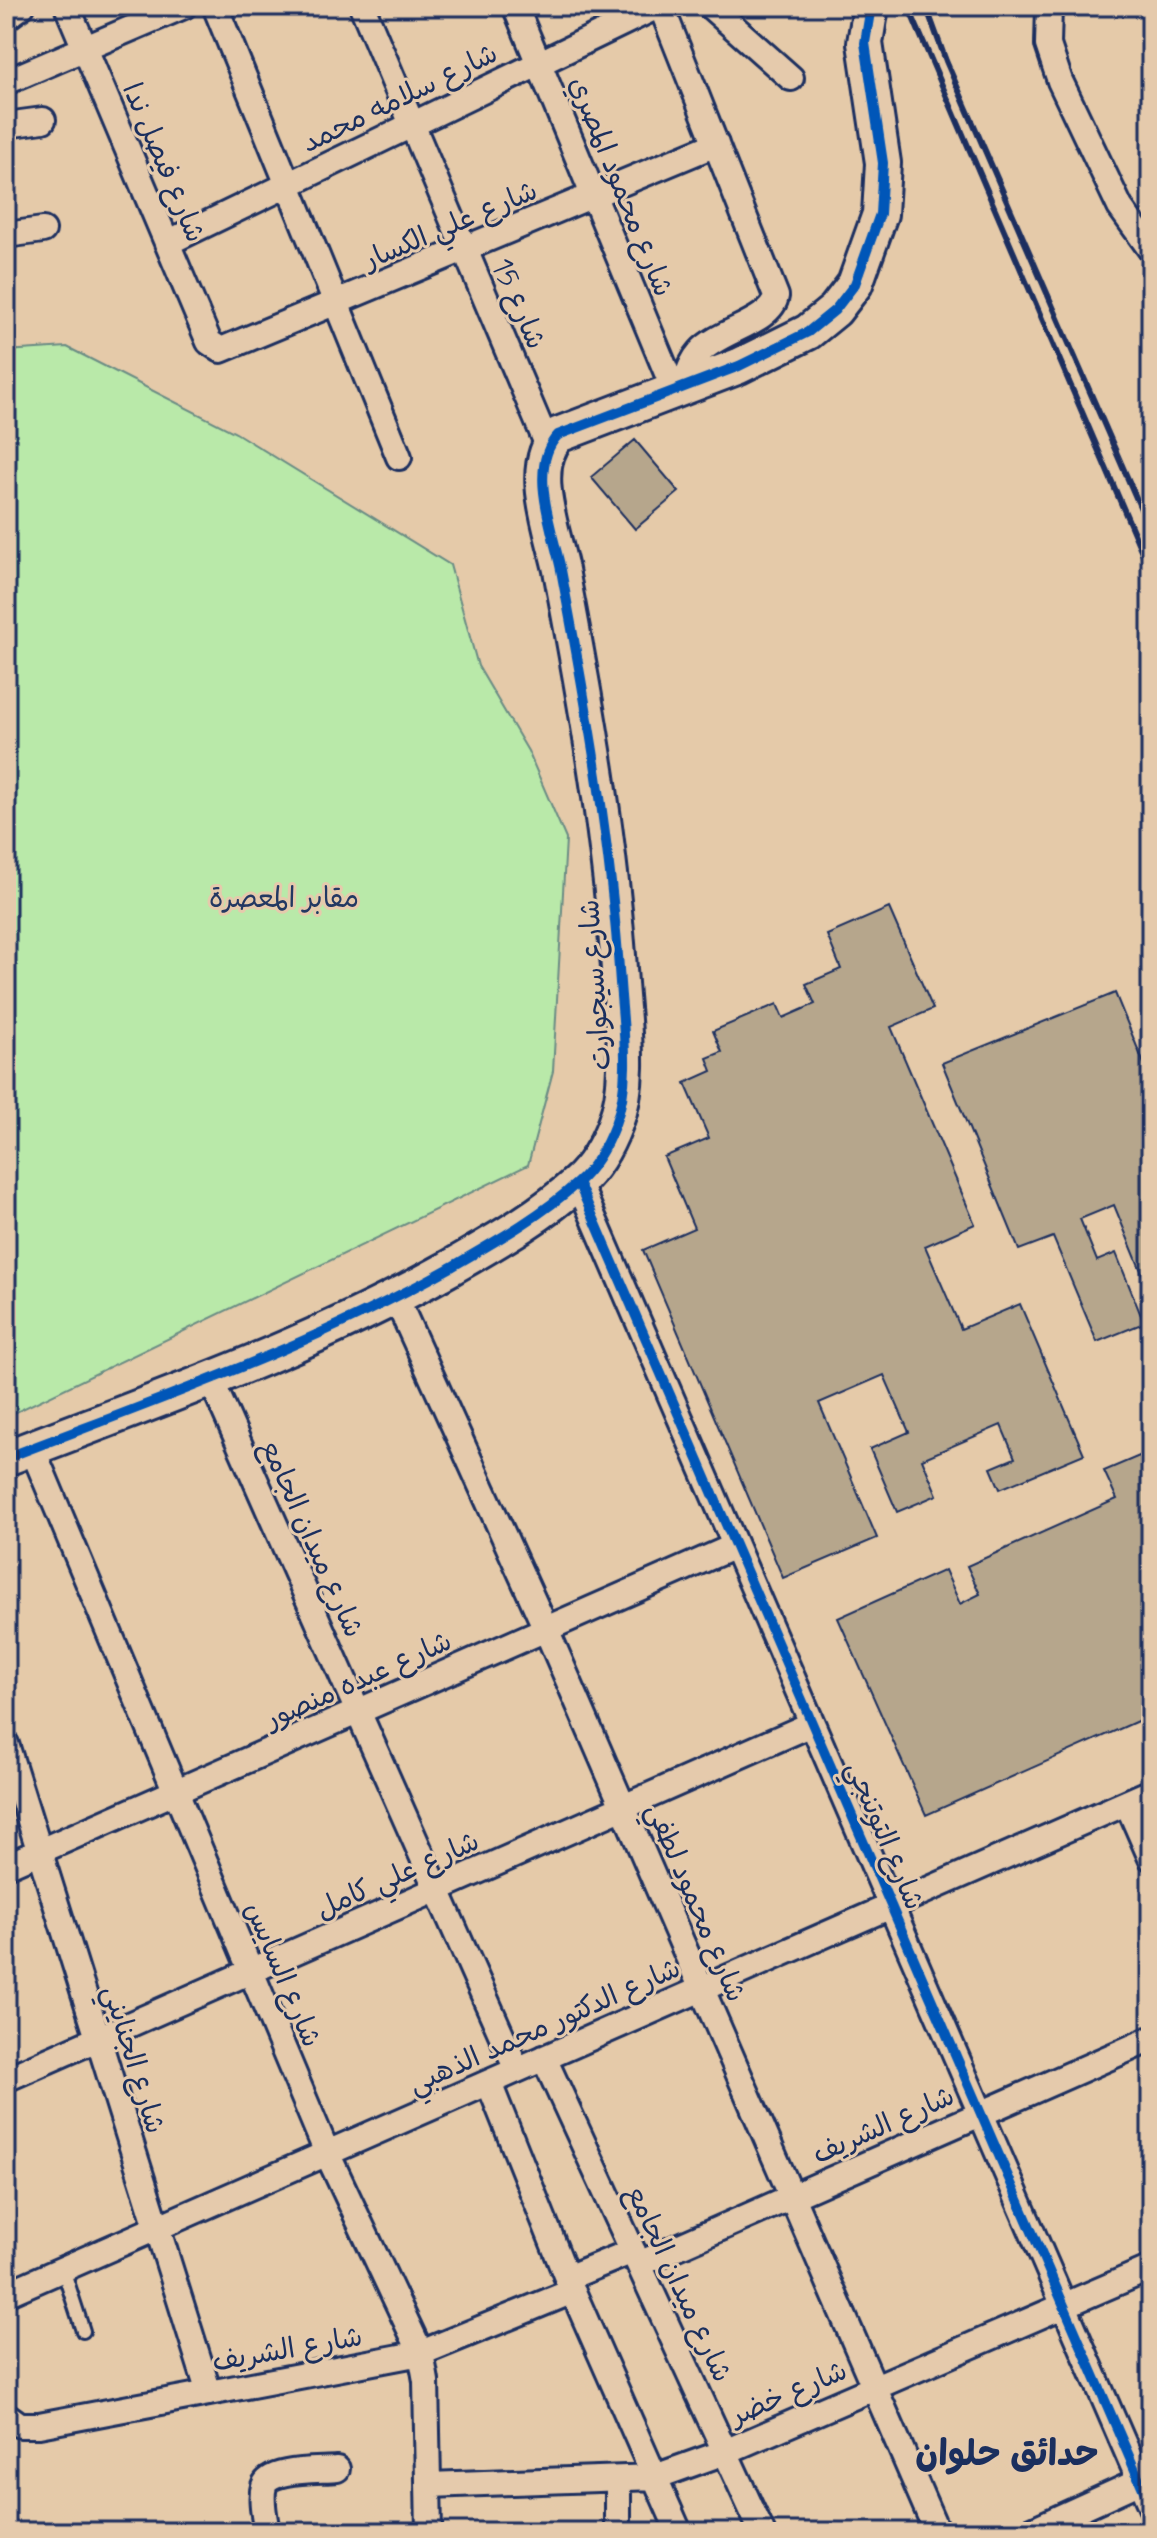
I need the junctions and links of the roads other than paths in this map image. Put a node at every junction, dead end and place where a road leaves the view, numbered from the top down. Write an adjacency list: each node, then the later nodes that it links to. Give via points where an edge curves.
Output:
1 (22, 6): 11 (street)
2 (67, 6): 12 (street, شارع فيصل ندا)
3 (184, 6): 12 (street)
4 (215, 6): 20 (street)
5 (362, 6): 17 (street, شارع 15)
6 (515, 6): 13 (street, شارع محمود المصري)
7 (659, 6): 13 (street, شارع سلامه محمد); 19 (street)
8 (710, 6): 14 (street)
9 (871, 6): 29 (street, via 865,43 883,163 880,214 855,284 808,332)
10 (1049, 6): 26 (street, via 1048,45 1055,71 1120,207)
11 (6, 18)
12 (85, 48): 15 (street); 24 (street, شارع فيصل ندا)
13 (539, 63): 17 (street, شارع سلامه محمد); 21 (street, شارع محمود المصري)
14 (791, 78)
15 (6, 82)
16 (43, 120): 18 (street)
17 (413, 124): 20 (street, شارع سلامه محمد); 25 (street, شارع 15)
18 (6, 125)
19 (716, 144): 21 (street, شارع علي الكسار); 29 (street, via 776,296 765,313 701,350)
20 (286, 185): 24 (street, شارع سلامه محمد); 27 (street)
21 (593, 196): 25 (street, شارع علي الكسار); 29 (street, شارع محمود المصري)
22 (43, 230): 23 (street)
23 (6, 235)
24 (167, 243): 28 (street, شارع فيصل ندا)
25 (466, 250): 27 (street, شارع علي الكسار); 30 (street, شارع 15)
26 (1151, 250)
27 (336, 304): 28 (street, شارع علي الكسار, via 227,350); 31 (street)
28 (209, 342)
29 (678, 388): 30 (street, via 558,435)
30 (548, 446): 32 (street, شارع سيجوارت, via 544,485 599,793 616,913 625,1047 617,1120 601,1154)
31 (399, 457)
32 (578, 1182): 33 (street, شارع سيجوارت, via 490,1244); 36 (street, شارع التوتنجي)
33 (396, 1298): 34 (street, شارع سيجوارت); 37 (street, شارع محمود لطفي)
34 (211, 1380): 35 (street, شارع سيجوارت); 38 (street, شارع ميدان الجامع)
35 (19, 1453): 41 (street, شارع السايس)
36 (735, 1546): 37 (street, شارع عبده منصور); 39 (street, شارع التوتنجي)
37 (546, 1629): 38 (street, شارع عبده منصور); 44 (street, شارع محمود لطفي)
38 (357, 1712): 41 (street, شارع عبده منصور); 48 (street, شارع ميدان الجامع)
39 (812, 1724): 44 (street, شارع علي كامل); 49 (street, شارع التوتنجي)
40 (6, 1744): 45 (street, شارع الجنايني)
41 (176, 1792): 45 (street, شارع عبده منصور); 50 (street, شارع السايس)
42 (1151, 1792): 43 (street, شارع الدكتور محمد الذهبي)
43 (1127, 1803): 46 (street); 49 (street, شارع الدكتور محمد الذهبي)
44 (623, 1807): 48 (street, شارع علي كامل); 51 (street, شارع محمود لطفي)
45 (38, 1852): 47 (street, شارع عبده منصور); 52 (street, شارع الجنايني)
46 (1151, 1858)
47 (6, 1866)
48 (436, 1890): 50 (street, شارع علي كامل); 55 (street, شارع ميدان الجامع)
49 (891, 1906): 51 (street, شارع الدكتور محمد الذهبي); 58 (street, شارع التوتنجي)
50 (251, 1972): 52 (street, شارع علي كامل); 59 (street, شارع السايس)
51 (702, 1989): 54 (street, شارع الدكتور محمد الذهبي); 60 (street, شارع محمود لطفي)
52 (97, 2039): 56 (street, شارع علي كامل); 61 (street, شارع الجنايني)
53 (1151, 2039): 58 (street, شارع الشريف)
54 (544, 2058): 55 (street, شارع الدكتور محمد الذهبي); 62 (street, شارع ميدان الجامع)
55 (517, 2070): 57 (street, شارع الدكتور محمد الذهبي)
56 (6, 2079)
57 (489, 2083): 59 (street, شارع الدكتور محمد الذهبي); 65 (street)
58 (981, 2114): 60 (street, شارع الشريف); 67 (street, شارع التوتنجي)
59 (327, 2153): 61 (street, شارع الدكتور محمد الذهبي); 69 (street, شارع السايس)
60 (792, 2197): 62 (street, شارع الشريف); 70 (street, شارع محمود لطفي)
61 (157, 2228): 64 (street, شارع الدكتور محمد الذهبي); 71 (street, شارع الجنايني)
62 (636, 2258): 65 (street, شارع الشريف); 73 (street, شارع ميدان الجامع)
63 (1151, 2268): 67 (street, شارع خضر)
64 (63, 2269): 66 (street, شارع الدكتور محمد الذهبي); 68 (lane)
65 (570, 2285): 69 (street, شارع الشريف); 75 (street)
66 (6, 2294)
67 (1064, 2306): 70 (street, شارع خضر); 76 (street, شارع التوتنجي)
68 (83, 2331)
69 (421, 2353): 71 (street, شارع الشريف); 78 (street, شارع السايس)
70 (875, 2388): 73 (street, شارع خضر); 85 (street, شارع محمود لطفي)
71 (209, 2393): 72 (street, شارع الشريف, via 39,2425 20,2425)
72 (6, 2415)
73 (725, 2452): 75 (street, شارع خضر); 84 (street, شارع ميدان الجامع)
74 (337, 2469): 80 (street, via 276,2474 267,2480)
75 (655, 2477): 77 (street, شارع خضر); 83 (street)
76 (1145, 2479): 79 (street, شارع التوتنجي); 86 (street)
77 (618, 2481): 78 (street, شارع خضر); 82 (street)
78 (429, 2485): 81 (street, شارع السايس)
79 (1151, 2507)
80 (267, 2532)
81 (429, 2532)
82 (618, 2532)
83 (679, 2532)
84 (762, 2532)
85 (937, 2532)
86 (1028, 2532)

